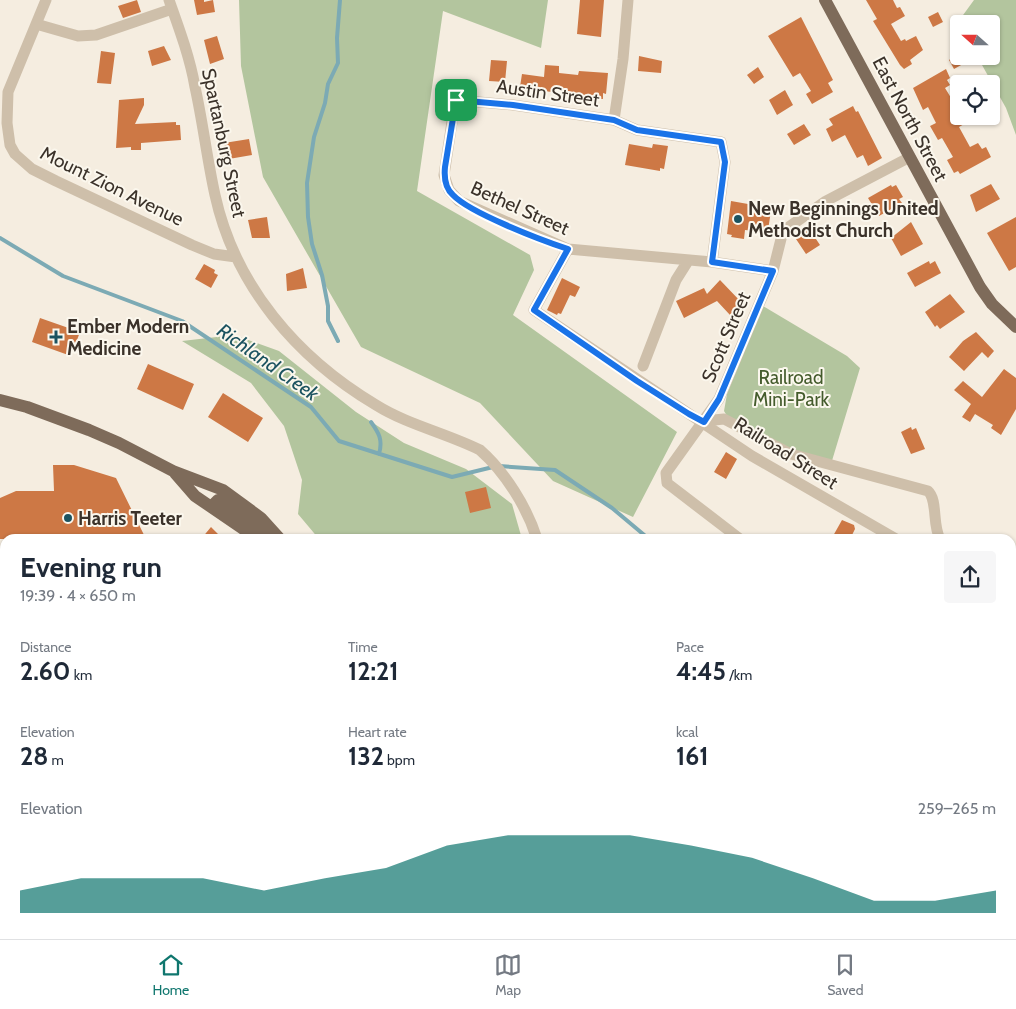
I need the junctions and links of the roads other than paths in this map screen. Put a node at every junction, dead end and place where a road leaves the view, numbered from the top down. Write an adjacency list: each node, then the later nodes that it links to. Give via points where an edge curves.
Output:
1 (46, 0): 5 (street, Mount Zion Avenue)
2 (628, 0): 7 (street)
3 (824, 0): 8 (main road, East North Street)
4 (171, 5): 5 (street, via 96,35 78,36); 10 (street, Spartanburg Street, via 195,85 215,196)
5 (36, 24): 10 (street, Mount Zion Avenue, via 13,77 7,103 10,145 15,154 32,169 56,181 214,254)
6 (457, 94): 7 (street, Austin Street); 9 (street, Bethel Street, via 444,175 449,190 459,201 476,210)
7 (614, 120): 12 (street, Austin Street, via 637,130 721,142 725,162)
8 (910, 157): 13 (street, Scott Street, via 826,201 790,226 784,231); 14 (main road, East North Street, via 980,287)
9 (568, 249): 11 (street, Bethel Street); 17 (street, Railroad Street, via 534,310 637,381)
10 (236, 257): 23 (street, Spartanburg Street, via 242,272 272,317 324,370 385,410 470,445 491,459)
11 (688, 261): 12 (street, Bethel Street); 15 (street, via 676,280)
12 (712, 262): 13 (street, Bethel Street)
13 (773, 271): 17 (street, Scott Street, via 719,399)
14 (1016, 327)
15 (643, 366)
16 (0, 400): 18 (main road, via 27,407 119,443)
17 (704, 422): 24 (street, Scott Street, via 666,473 667,483); 25 (street, Railroad Street, via 752,456); 26 (street, via 724,419 791,454 928,491 934,498 934,523)
18 (173, 471): 19 (main road, via 195,496); 22 (main road, via 223,490 261,518)
19 (211, 507): 20 (main road); 21 (main road, via 218,500 227,504)
20 (251, 534)
21 (272, 534)
22 (275, 534)
23 (535, 534)
24 (733, 534)
25 (887, 534)
26 (938, 534)

